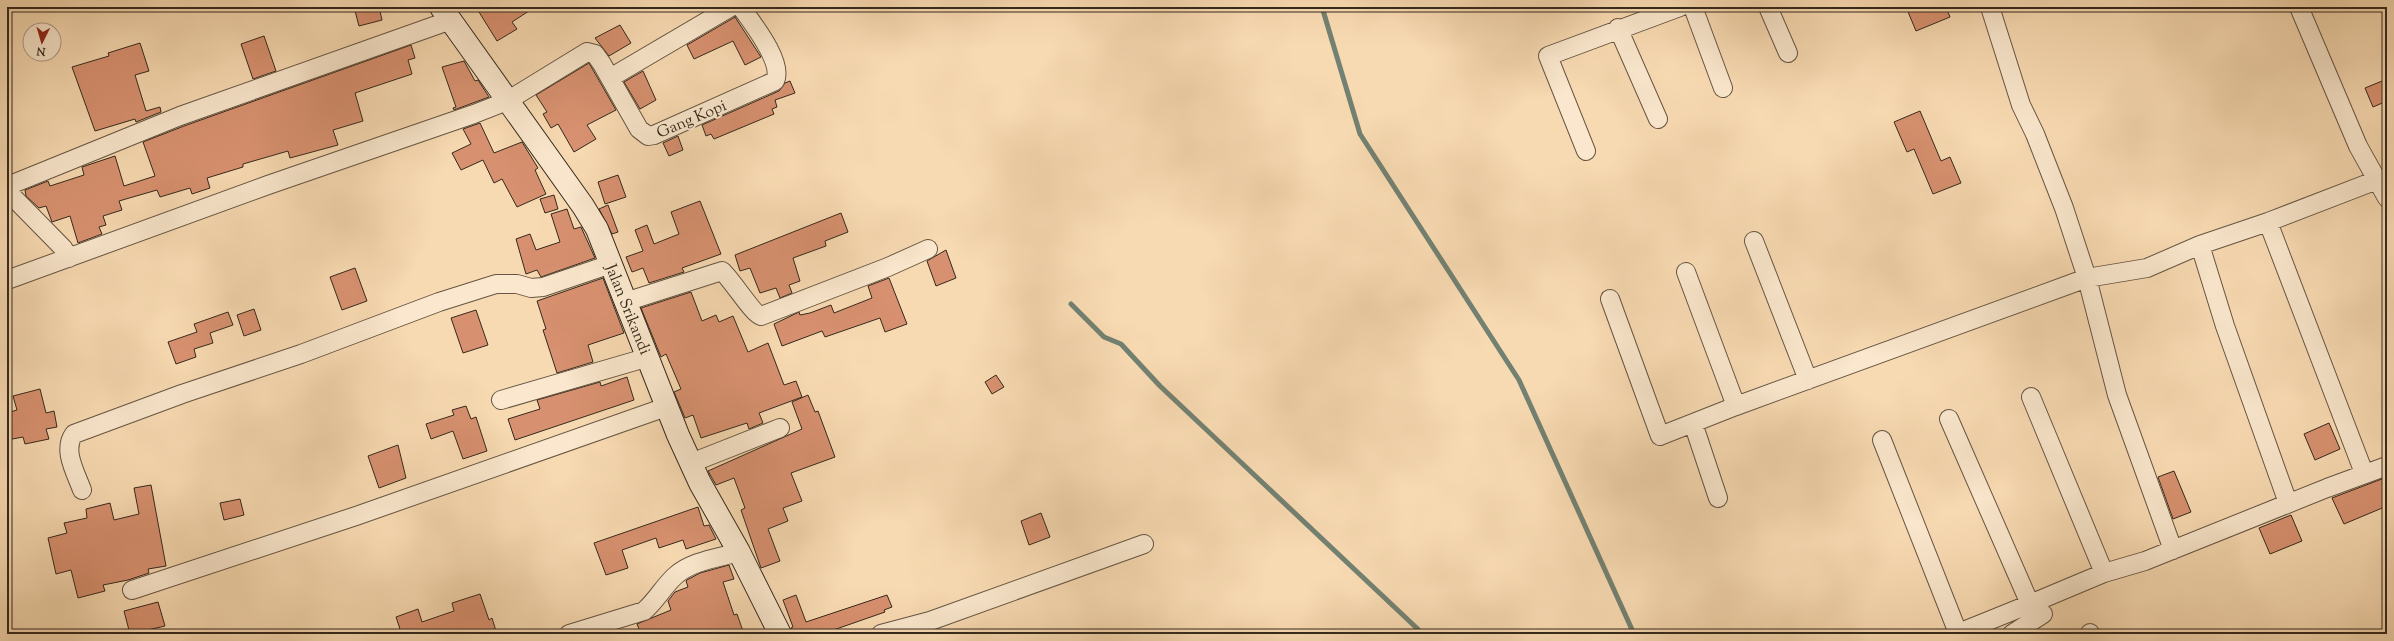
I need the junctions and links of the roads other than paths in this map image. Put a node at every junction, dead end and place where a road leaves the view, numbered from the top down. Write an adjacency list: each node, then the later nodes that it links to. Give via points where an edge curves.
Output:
1 (731, 7): 11 (street)
2 (741, 7): 11 (street, Gang Kopi, via 767,47 777,69 775,81 648,136 639,129)
3 (1680, 7): 9 (street)
4 (1693, 7): 12 (street)
5 (1768, 7): 10 (street)
6 (1990, 7): 25 (street, via 2011,78 2052,174)
7 (2299, 7): 16 (street, via 2358,146)
8 (446, 13): 13 (street, Jalan Srikandi); 22 (street, via 10,185 8,193)
9 (1618, 28): 14 (street); 15 (street, via 1548,56)
10 (1788, 54)
11 (610, 78): 13 (street, Gang Kopi, via 595,54 587,52)
12 (1723, 88)
13 (507, 101): 22 (street, Gang Kopi); 23 (street, Jalan Srikandi, via 583,206 597,229)
14 (1658, 119)
15 (1586, 152)
16 (2377, 180): 17 (street); 18 (street)
17 (2387, 198)
18 (2268, 222): 20 (street); 41 (street)
19 (1754, 241): 30 (street)
20 (2200, 245): 25 (street, via 2147,268); 44 (street, via 2225,326)
21 (928, 249): 28 (street, via 761,316 754,312 736,284 722,271)
22 (69, 258): 26 (street, Gang Kopi)
23 (611, 264): 28 (street, Jalan Srikandi); 42 (street, via 543,287 496,284 439,302 74,434 69,448)
24 (1686, 272): 33 (street)
25 (2087, 278): 30 (street); 46 (street, via 2117,395)
26 (7, 280)
27 (1610, 299): 36 (street, via 1660,436)
28 (625, 302): 29 (street, Jalan Srikandi)
29 (649, 357): 32 (street); 34 (street, Jalan Srikandi)
30 (1808, 380): 33 (street)
31 (2031, 397): 48 (street)
32 (501, 400)
33 (1736, 406): 36 (street)
34 (666, 407): 39 (street, Jalan Srikandi); 49 (street, via 356,516)
35 (1949, 419): 50 (street)
36 (1693, 423): 43 (street)
37 (780, 428): 39 (street)
38 (1882, 440): 54 (street)
39 (690, 463): 47 (street, Jalan Srikandi)
40 (2387, 466): 41 (street)
41 (2364, 473): 44 (street)
42 (82, 490)
43 (1718, 498)
44 (2288, 504): 46 (street)
45 (1144, 544): 53 (street, via 924,622)
46 (2173, 550): 48 (street)
47 (739, 552): 51 (street, via 683,570 668,583 652,605 637,614); 52 (street, Jalan Srikandi)
48 (2104, 573): 50 (street)
49 (132, 590)
50 (2037, 609): 54 (street); 55 (street)
51 (569, 634)
52 (780, 634)
53 (881, 634)
54 (1957, 634)
55 (2012, 634)

